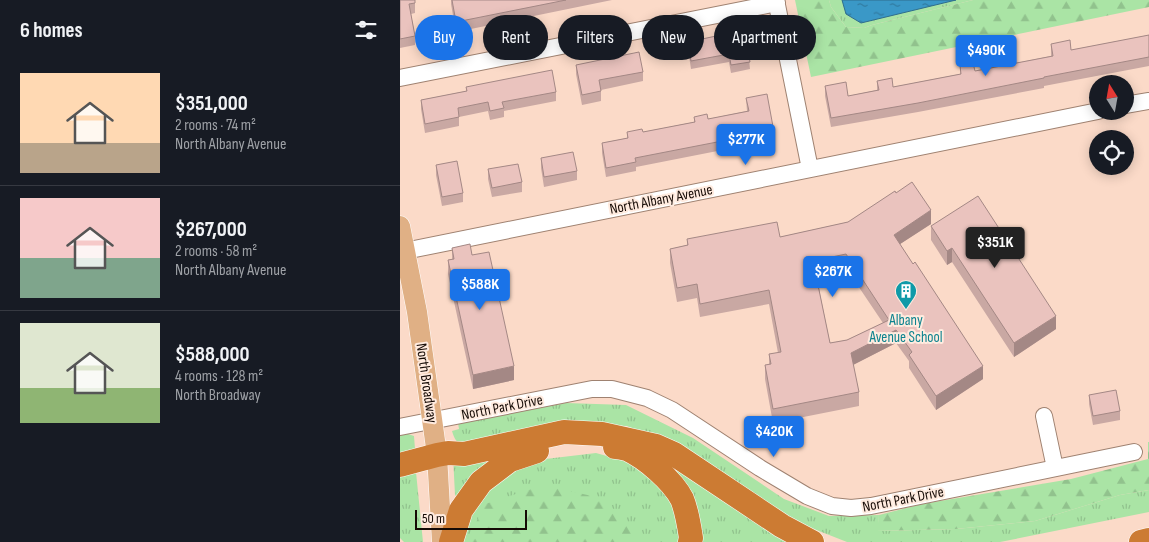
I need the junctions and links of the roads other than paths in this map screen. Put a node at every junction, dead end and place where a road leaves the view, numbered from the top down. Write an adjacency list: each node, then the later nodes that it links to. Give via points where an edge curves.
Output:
1 (776, 2): 2 (street); 6 (street)
2 (400, 78)
3 (1149, 101): 4 (street)
4 (1134, 104)
5 (1089, 113): 6 (street, North Albany Avenue)
6 (810, 169): 8 (street, North Albany Avenue)
7 (400, 226): 8 (main road, North Broadway)
8 (402, 252): 10 (main road, North Broadway, via 417,312)
9 (1044, 416): 15 (street)
10 (433, 420): 11 (street, North Park Drive); 13 (main road, North Broadway); 15 (street, North Park Drive, via 592,389 612,390 647,398 672,410 807,496 832,506 851,508)
11 (400, 427)
12 (1134, 452): 15 (street, North Park Drive)
13 (438, 455): 14 (highway); 17 (main road, North Broadway); 20 (highway, via 464,454 564,432 602,434 656,446 674,454 782,526)
14 (400, 466)
15 (1055, 468)
16 (1149, 540): 21 (highway)
17 (442, 542)
18 (451, 542): 19 (highway, via 461,510 481,482 510,460 570,444 626,448 653,466 681,498)
19 (690, 542)
20 (812, 542)
21 (1141, 542)

